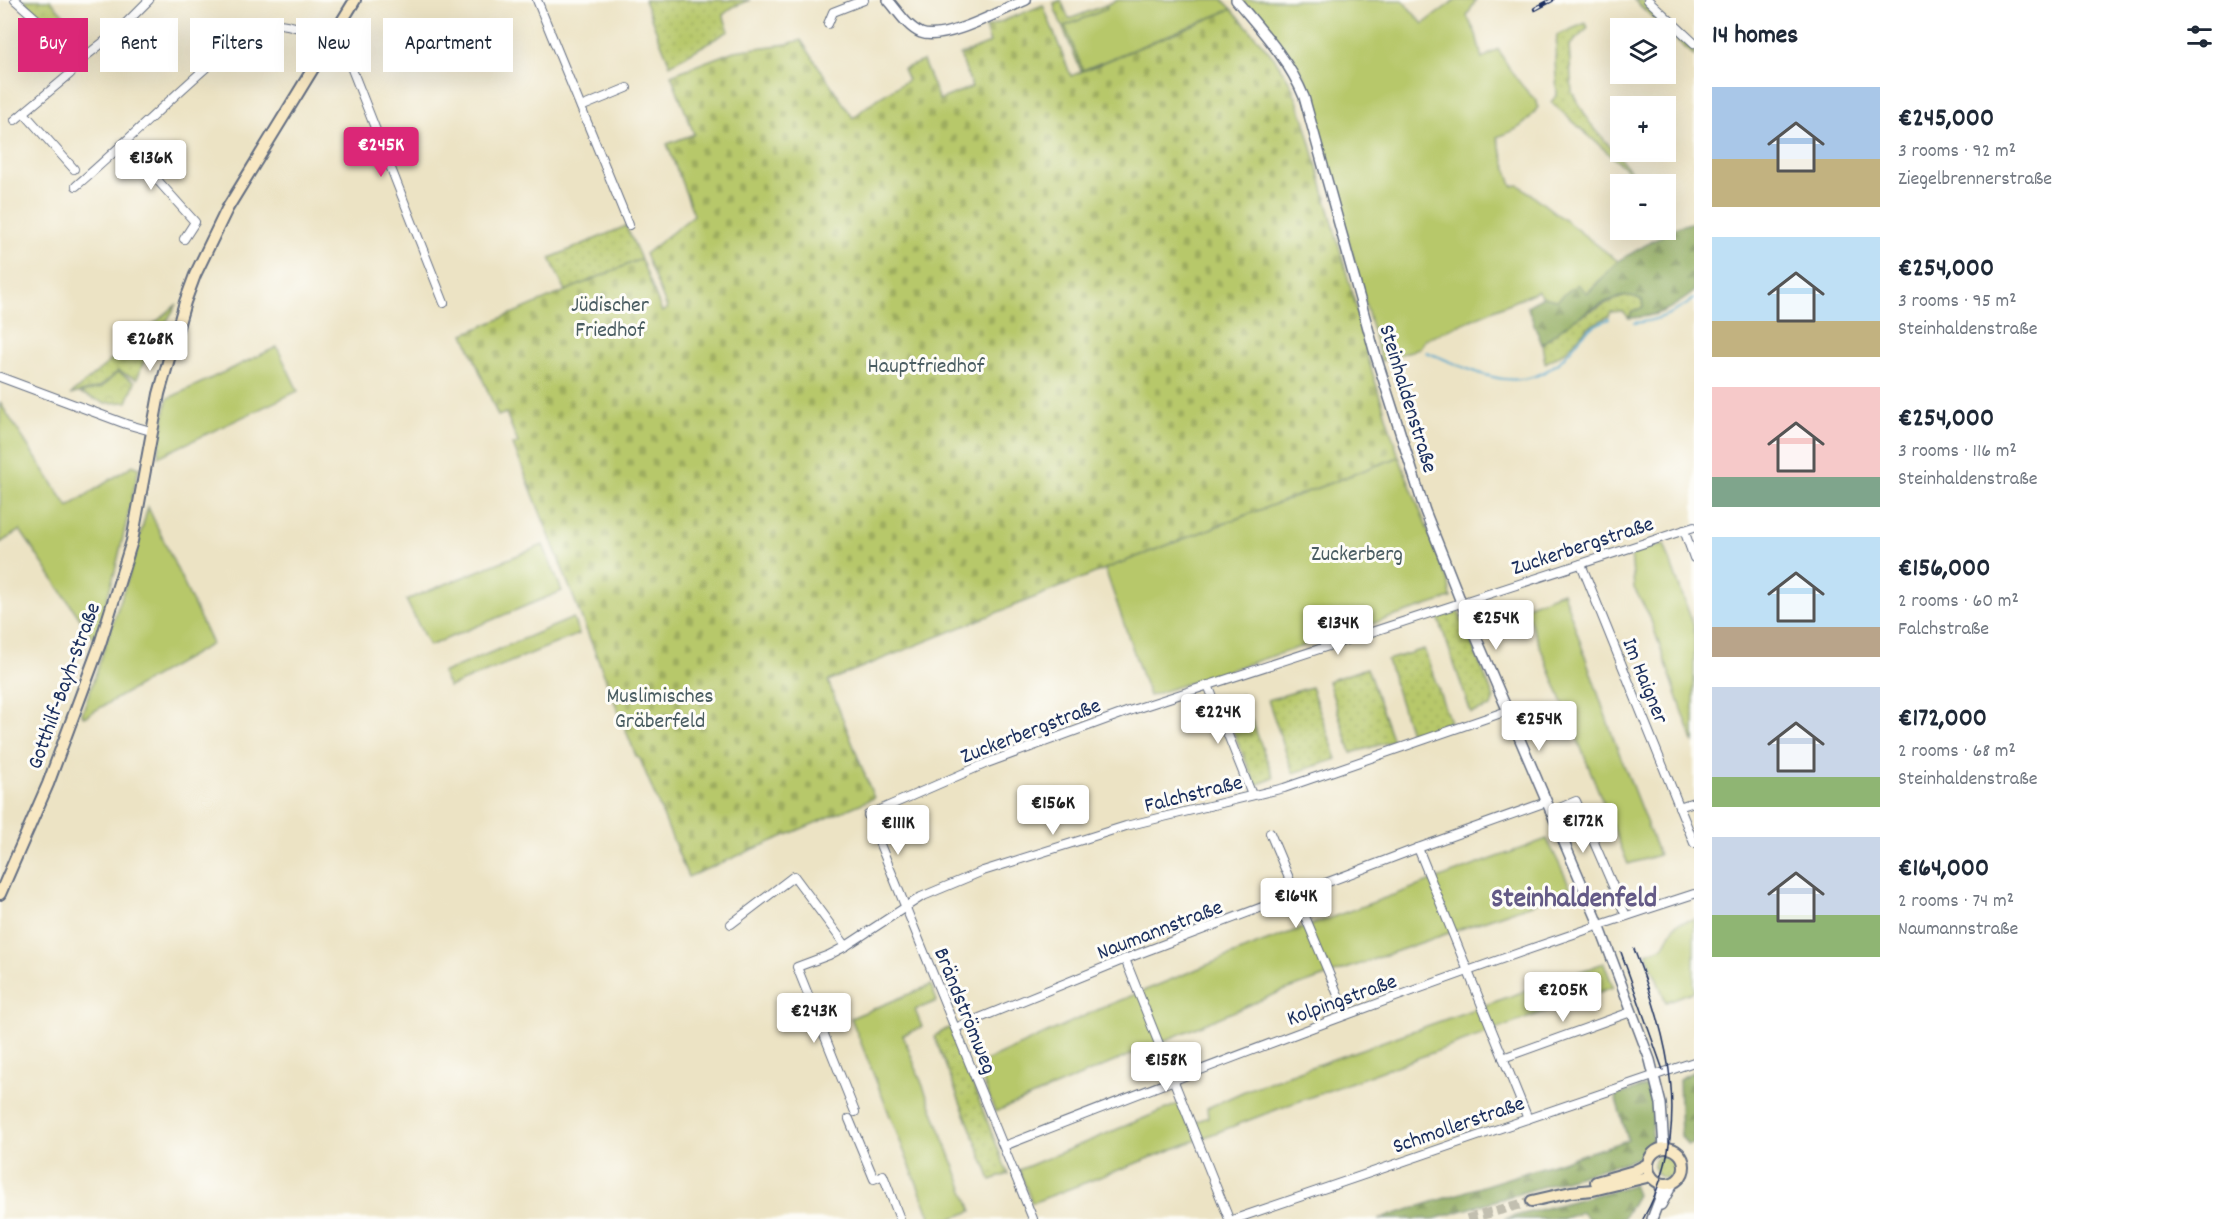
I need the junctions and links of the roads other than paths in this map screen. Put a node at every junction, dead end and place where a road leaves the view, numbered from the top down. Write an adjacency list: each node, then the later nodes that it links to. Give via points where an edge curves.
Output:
1 (15, 0): 10 (street)
2 (149, 0): 15 (street)
3 (355, 0): 11 (main road, Gotthilf-Bayh-Straße)
4 (537, 0): 20 (street)
5 (864, 0): 12 (street, via 833,12)
6 (888, 0): 7 (street, via 910,26 933,36)
7 (1026, 0)
8 (1236, 0): 35 (street, Steinhaldenstraße, via 1291,68 1304,97 1374,350 1425,511)
9 (1648, 0): 14 (street)
10 (35, 18)
11 (344, 18)
12 (828, 24)
13 (296, 28): 23 (street, via 264,24 253,29)
14 (1694, 43)
15 (88, 54)
16 (72, 72): 21 (street)
17 (310, 72): 30 (main road, Gotthilf-Bayh-Straße, via 206,250 184,302)
18 (353, 72): 28 (street)
19 (627, 88): 20 (street)
20 (581, 107): 26 (street)
21 (24, 113): 22 (street); 24 (street)
22 (15, 120)
23 (125, 144): 25 (street); 27 (street, via 195,222)
24 (74, 169)
25 (76, 186)
26 (629, 225)
27 (184, 239)
28 (444, 303)
29 (0, 377): 30 (street)
30 (151, 431): 47 (main road, Gotthilf-Bayh-Straße, via 128,553 100,644 27,837)
31 (1694, 527): 32 (street, Zuckerbergstraße)
32 (1684, 530): 33 (street); 34 (street, Zuckerbergstraße)
33 (1694, 558)
34 (1581, 564): 35 (street, Zuckerbergstraße); 41 (street, Im Haigner)
35 (1461, 602): 36 (street, Zuckerbergstraße); 37 (street, Steinhaldenstraße)
36 (1208, 685): 38 (street); 43 (street, Zuckerbergstraße, via 987,763)
37 (1507, 711): 38 (street, Falchstraße, via 1284,789); 39 (street, Steinhaldenstraße)
38 (1252, 795): 50 (street, Falchstraße, via 1126,826 983,871)
39 (1546, 802): 42 (street, Steinhaldenstraße); 46 (street, Naumannstraße)
40 (1694, 802): 41 (street)
41 (1679, 807): 45 (street, Im Haigner)
42 (1550, 812): 51 (street, via 1576,801); 53 (street, Steinhaldenstraße)
43 (868, 814): 50 (street, Brändströmweg)
44 (1270, 833): 48 (street)
45 (1694, 843)
46 (1418, 848): 48 (street, Naumannstraße); 56 (street)
47 (0, 894)
48 (1295, 894): 55 (street, Naumannstraße); 58 (street)
49 (1694, 894): 51 (street, Kolpingstraße)
50 (906, 907): 54 (street, Falchstraße); 59 (street, Brändströmweg)
51 (1626, 916): 53 (street, Kolpingstraße)
52 (731, 924): 54 (street, via 794,876)
53 (1599, 926): 56 (street, Kolpingstraße); 57 (street, Steinhaldenstraße)
54 (846, 946): 77 (street, Falchstraße, via 797,967 874,1179 884,1176)
55 (1125, 959): 59 (street, Naumannstraße); 63 (street)
56 (1467, 971): 58 (street, Kolpingstraße); 60 (street)
57 (1631, 1012): 60 (street); 62 (street, Steinhaldenstraße)
58 (1346, 1014): 63 (street, Kolpingstraße)
59 (955, 1029): 65 (street, Brändströmweg)
60 (1503, 1058): 64 (street)
61 (1694, 1062): 62 (street, Schmollerstraße)
62 (1655, 1075): 64 (street, Schmollerstraße); 66 (street, Steinhaldenstraße)
63 (1174, 1079): 65 (street, Kolpingstraße); 79 (street)
64 (1528, 1119): 80 (street, Schmollerstraße)
65 (1004, 1146): 78 (street, Brändströmweg)
66 (1664, 1148): 68 (main road); 69 (main road, via 1651,1156)
67 (1694, 1154): 68 (main road)
68 (1680, 1155): 70 (main road)
69 (1648, 1164): 71 (main road); 74 (main road)
70 (1689, 1167): 73 (main road)
71 (1651, 1176): 72 (main road); 74 (main road)
72 (1661, 1183): 73 (main road); 76 (street)
73 (1673, 1183): 76 (street)
74 (1570, 1192): 75 (main road)
75 (1532, 1201)
76 (1653, 1216)
77 (900, 1219)
78 (1033, 1219)
79 (1229, 1219)
80 (1235, 1219)

